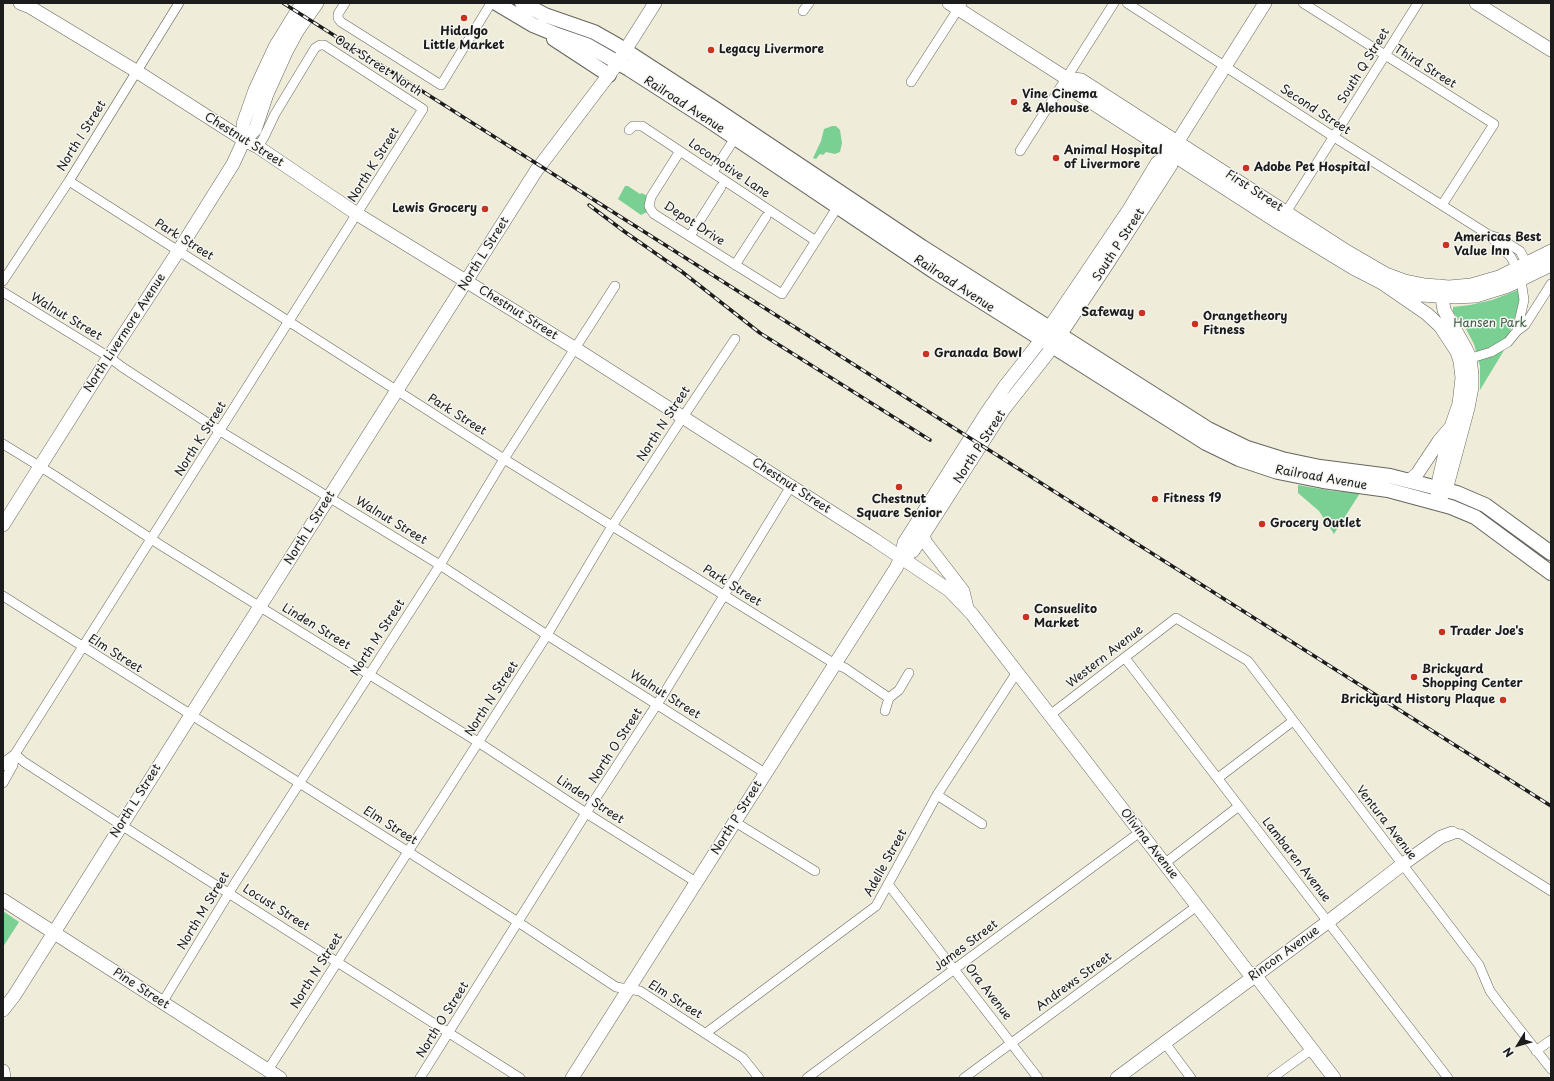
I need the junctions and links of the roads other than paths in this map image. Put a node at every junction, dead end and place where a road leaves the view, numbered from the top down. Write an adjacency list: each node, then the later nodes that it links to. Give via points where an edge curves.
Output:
1 (179, 3): 24 (street, North I Street)
2 (302, 3): 32 (street, North Livermore Avenue, via 275,46 255,90 243,124)
3 (317, 3): 32 (street, North Livermore Avenue, via 286,52 267,94 256,130)
4 (345, 3): 5 (street, via 338,18 441,85)
5 (491, 3)
6 (496, 3): 19 (main road, Railroad Avenue)
7 (522, 3): 21 (main road, Railroad Avenue, via 545,15 594,32)
8 (655, 3): 21 (street, North L Street)
9 (809, 3): 18 (street)
10 (1114, 3): 26 (street)
11 (1127, 3): 23 (street, Second Street)
12 (1266, 3): 23 (street, South P Street)
13 (1303, 3): 22 (street, Third Street)
14 (1418, 3): 22 (street, South Q Street)
15 (1476, 3): 20 (street)
16 (27, 4): 24 (street, Chestnut Street)
17 (956, 5): 26 (street, First Street); 27 (street)
18 (803, 12)
19 (533, 25): 21 (main road, Railroad Avenue); 25 (main road)
20 (1551, 50)
21 (622, 56): 25 (street, North L Street); 30 (main road, Railroad Avenue)
22 (1384, 56): 31 (street, South Q Street); 41 (street, Third Street, via 1494,124)
23 (1226, 66): 31 (street, Second Street); 34 (street, South P Street)
24 (136, 71): 32 (street, Chestnut Street); 38 (street, North I Street)
25 (609, 75): 53 (street, North L Street, via 540,166)
26 (1066, 78): 34 (street, First Street, via 1074,91); 36 (street)
27 (911, 82)
28 (423, 109): 33 (street, Oak Street North, via 324,45 320,45 315,48); 42 (street, North K Street)
29 (628, 130): 35 (street, Locomotive Lane, via 633,126 642,126)
30 (739, 133): 37 (street); 40 (main road, Railroad Avenue)
31 (1334, 137): 41 (street, Second Street); 44 (street, South Q Street)
32 (244, 140): 33 (street, Chestnut Street); 47 (street, North Livermore Avenue, via 233,164)
33 (258, 147): 42 (street, Chestnut Street)
34 (1175, 147): 44 (street, First Street); 61 (street, South P Street, via 1171,165)
35 (680, 151): 37 (street, Locomotive Lane); 45 (street, Depot Drive, via 651,197 649,206 654,214)
36 (1020, 152)
37 (713, 172): 46 (street, Locomotive Lane)
38 (68, 181): 47 (street, Park Street); 52 (street, North I Street)
39 (721, 187): 45 (street)
40 (841, 201): 46 (street); 61 (main road, Railroad Avenue, via 922,248)
41 (1442, 205): 51 (street, Second Street, via 1520,251)
42 (357, 214): 53 (street, Chestnut Street); 59 (street, North K Street)
43 (766, 217): 49 (street)
44 (1282, 217): 54 (street, First Street, via 1352,268); 57 (street, First Street, via 1386,274)
45 (690, 236): 49 (street, Depot Drive)
46 (816, 241): 49 (street, Depot Drive, via 782,294)
47 (179, 250): 59 (street, Park Street); 64 (street, North Livermore Avenue)
48 (1551, 251): 51 (street)
49 (735, 265)
50 (1551, 265): 51 (street)
51 (1521, 271): 57 (street); 60 (street, via 1524,300)
52 (3, 281)
53 (467, 281): 63 (street, Chestnut Street); 66 (street, North L Street)
54 (1382, 283): 57 (street, First Street, via 1420,294); 65 (street, First Street, via 1434,320)
55 (1551, 284): 60 (street, via 1525,325)
56 (615, 286): 63 (street, North M Street)
57 (1441, 291): 65 (street, via 1445,314 1462,339)
58 (3, 292): 64 (street, Walnut Street)
59 (289, 323): 66 (street, Park Street); 69 (street, North K Street)
60 (1518, 331): 65 (street, via 1502,346)
61 (1051, 337): 73 (main road, Railroad Avenue, via 1208,429 1247,448 1300,463); 77 (main road, Railroad Avenue, via 1190,434 1239,459 1292,476 1388,490); 80 (street, North P Street); 83 (street, North P Street, via 1005,386 987,412 904,543)
62 (735, 339): 67 (street, North N Street)
63 (576, 349): 67 (street, Chestnut Street); 71 (street, North M Street)
64 (109, 357): 69 (street, Walnut Street); 72 (street, North Livermore Avenue)
65 (1465, 360): 68 (street, via 1459,404); 75 (street, via 1472,375 1471,398)
66 (397, 391): 71 (street, Park Street); 76 (street, North L Street)
67 (682, 417): 74 (street, Chestnut Street); 79 (street, North N Street)
68 (1451, 427): 73 (street); 75 (street)
69 (220, 431): 76 (street, Walnut Street); 81 (street, North K Street)
70 (3, 444): 72 (street, Linden Street)
71 (504, 459): 79 (street, Park Street); 84 (street, North M Street)
72 (39, 466): 78 (street, North Livermore Avenue); 81 (street, Linden Street)
73 (1410, 480): 75 (main road, Railroad Avenue)
74 (791, 486): 83 (street, Chestnut Street); 87 (street, North O Street)
75 (1442, 488): 77 (street); 82 (main road, Railroad Avenue, via 1485,506)
76 (329, 498): 84 (street, Walnut Street); 88 (street, North L Street)
77 (1438, 503): 85 (main road, Railroad Avenue, via 1475,518)
78 (3, 525)
79 (612, 526): 87 (street, Park Street); 91 (street, North N Street)
80 (923, 536): 83 (street, North P Street, via 913,551); 89 (street, via 963,591)
81 (152, 539): 88 (street, Linden Street); 92 (street, North K Street)
82 (1551, 553)
83 (901, 558): 89 (street, Chestnut Street, via 949,590); 94 (street, North P Street)
84 (440, 565): 91 (street, Walnut Street); 96 (street, North M Street)
85 (1551, 573)
86 (3, 596): 92 (street, Elm Street)
87 (725, 596): 94 (street, Park Street); 99 (street, North O Street)
88 (260, 607): 96 (street, Linden Street); 101 (street, North L Street)
89 (967, 608): 95 (street, Olivina Avenue)
90 (1176, 618): 93 (street, Western Avenue); 103 (street, Ventura Avenue, via 1248,661)
91 (547, 635): 99 (street, Walnut Street); 104 (street, North N Street)
92 (83, 648): 101 (street, Elm Street); 105 (street, North K Street)
93 (1125, 658): 102 (street, Western Avenue); 108 (street, Lambaren Avenue)
94 (835, 664): 98 (street, Park Street); 107 (street, North P Street)
95 (1017, 672): 102 (street, Olivina Avenue); 111 (street, Adelle Street)
96 (369, 673): 104 (street, Linden Street); 110 (street, North M Street)
97 (909, 673): 98 (street, via 899,690)
98 (889, 698): 100 (street)
99 (657, 704): 107 (street, Walnut Street); 113 (street, North O Street)
100 (885, 711)
101 (190, 715): 110 (street, Elm Street); 115 (street, North L Street)
102 (1050, 715): 117 (street, Olivina Avenue)
103 (1293, 721): 108 (street); 121 (street, Ventura Avenue)
104 (478, 742): 113 (street, Linden Street); 119 (street, North N Street)
105 (15, 754): 106 (street); 109 (street, North K Street, via 13,765); 115 (street, Locust Street)
106 (3, 766)
107 (765, 773): 114 (street, North P Street)
108 (1218, 778): 112 (street, Lambaren Avenue)
109 (3, 783)
110 (300, 783): 119 (street, Elm Street); 126 (street, North M Street)
111 (937, 795): 116 (street); 124 (street, Adelle Street)
112 (1239, 806): 120 (street); 130 (street, Lambaren Avenue)
113 (586, 813): 123 (street, Linden Street); 129 (street, North O Street)
114 (735, 822): 122 (street); 123 (street, North P Street)
115 (122, 824): 126 (street, Locust Street); 131 (street, North L Street)
116 (982, 824)
117 (1140, 832): 120 (street, Olivina Avenue); 133 (street, James Street)
118 (1452, 833): 121 (street, Rincon Avenue, via 1441,837); 125 (street, via 1461,834)
119 (407, 851): 129 (street, Elm Street); 132 (street, North N Street)
120 (1164, 864): 128 (street, Olivina Avenue)
121 (1403, 864): 130 (street, Rincon Avenue); 144 (street, Ventura Avenue, via 1479,965 1490,991)
122 (815, 871)
123 (696, 882): 135 (street, North P Street)
124 (888, 884): 133 (street, Ora Avenue); 139 (street, Adelle Street, via 876,906)
125 (1551, 891)
126 (229, 893): 132 (street, Locust Street); 136 (street, North M Street)
127 (3, 900): 131 (street, Pine Street)
128 (1197, 906): 134 (street, Olivina Avenue, via 1248,972); 141 (street, Andrews Street)
129 (518, 922): 135 (street, Elm Street, via 616,987); 138 (street, North O Street)
130 (1329, 922): 134 (street, Rincon Avenue); 161 (street, Lambaren Avenue)
131 (54, 933): 136 (street, Pine Street); 137 (street, North L Street)
132 (338, 961): 138 (street, Locust Street); 145 (street, North N Street)
133 (955, 969): 141 (street, Ora Avenue); 154 (street, James Street)
134 (1255, 975): 142 (street, Rincon Avenue); 143 (street, Olivina Avenue)
135 (629, 989): 139 (street, Elm Street, via 640,991); 152 (street, North P Street)
136 (162, 1003): 145 (street, Pine Street)
137 (3, 1010)
138 (449, 1033): 150 (street, North O Street); 151 (street, Locust Street)
139 (706, 1034): 153 (street, Elm Street, via 743,1058)
140 (1551, 1040): 144 (street)
141 (1012, 1043): 155 (street, Andrews Street); 156 (street, Ora Avenue)
142 (1165, 1043): 157 (street, Rincon Avenue); 158 (street)
143 (1312, 1049): 159 (street); 160 (street, Olivina Avenue)
144 (1536, 1051): 146 (street, Ventura Avenue)
145 (268, 1070): 149 (street, Pine Street)
146 (1551, 1070)
147 (3, 1071): 148 (street)
148 (4, 1078)
149 (280, 1078)
150 (420, 1078)
151 (520, 1078)
152 (572, 1078)
153 (759, 1078)
154 (807, 1078)
155 (964, 1078)
156 (1038, 1078)
157 (1117, 1078)
158 (1191, 1078)
159 (1272, 1078)
160 (1334, 1078)
161 (1448, 1078)

